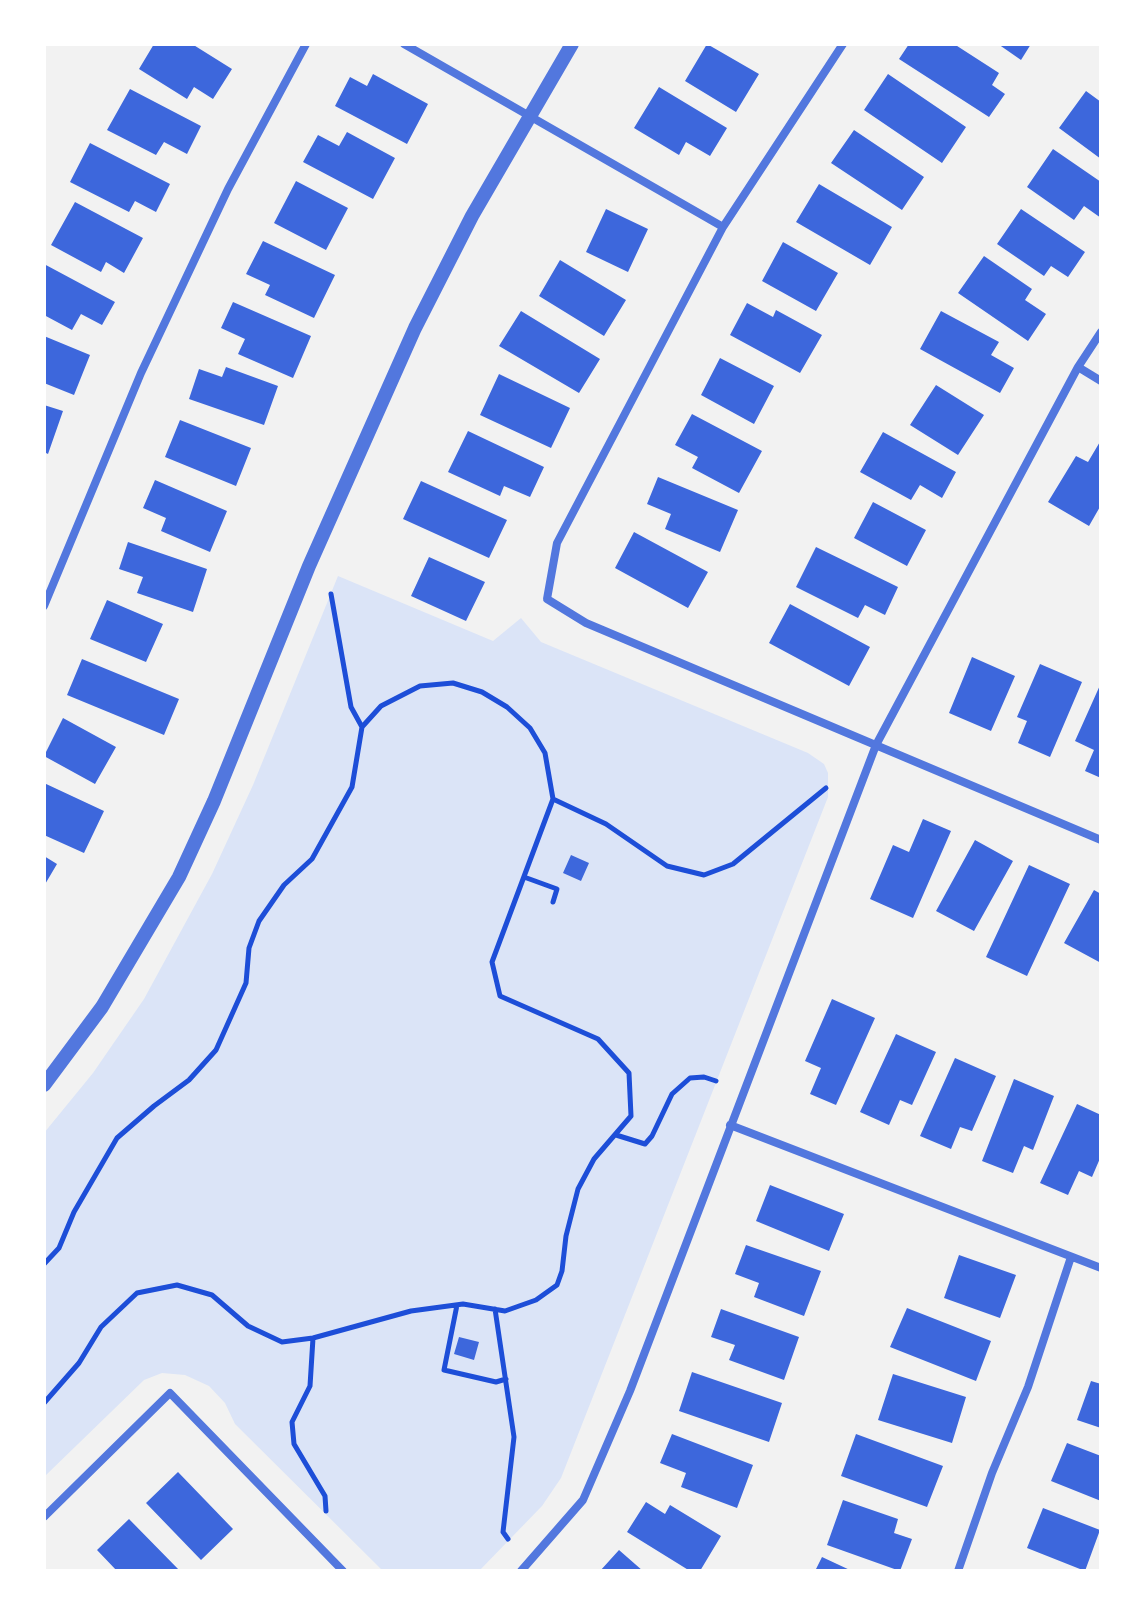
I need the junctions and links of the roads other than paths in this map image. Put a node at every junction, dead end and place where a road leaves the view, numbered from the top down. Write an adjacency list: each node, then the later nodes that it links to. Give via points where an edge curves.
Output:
1 (306, 44): 10 (street, via 228,189 141,373)
2 (404, 44): 5 (street)
3 (572, 44): 5 (street)
4 (843, 44): 6 (street)
5 (529, 116): 6 (street); 13 (street, via 415,328 179,877 102,1007)
6 (723, 227): 11 (street, via 557,543 547,599 586,623)
7 (1101, 332): 8 (street)
8 (1078, 367): 9 (street); 11 (street)
9 (1101, 381)
10 (44, 606)
11 (876, 745): 12 (street); 14 (street)
12 (1101, 840)
13 (44, 1085)
14 (730, 1125): 15 (street); 19 (street, via 583,1500)
15 (1071, 1257): 16 (street); 20 (street)
16 (1101, 1268)
17 (44, 1517): 18 (street, via 170,1393)
18 (343, 1571)
19 (521, 1571)
20 (958, 1571)

